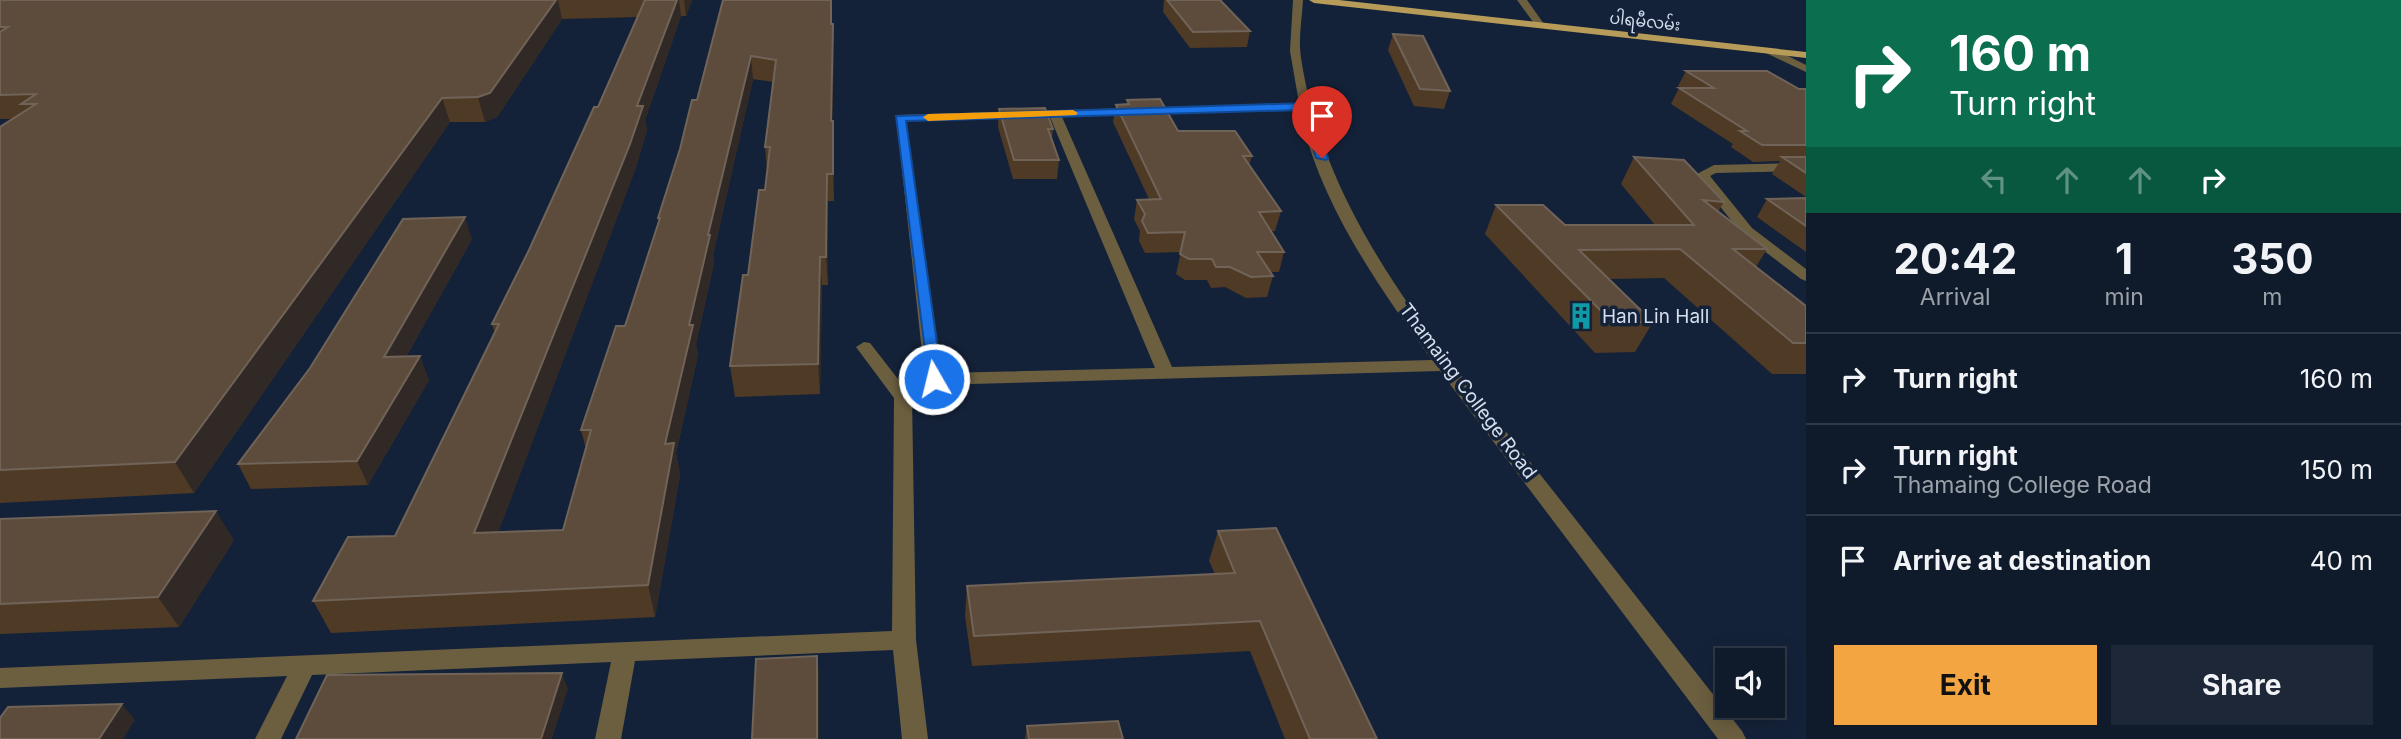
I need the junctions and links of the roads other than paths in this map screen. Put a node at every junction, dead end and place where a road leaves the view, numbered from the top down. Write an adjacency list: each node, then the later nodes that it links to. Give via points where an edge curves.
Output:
1 (1297, 0): 8 (street, Thamaing College Road, via 1296,57)
2 (1314, 0): 4 (main road, ပါရမီလမ်း)
3 (1522, 0): 4 (street)
4 (1539, 24): 5 (main road, ပါရမီလမ်း)
5 (1770, 51): 6 (main road, ပါရမီလမ်း); 7 (street)
6 (1803, 56)
7 (1806, 69)
8 (1306, 106): 9 (street); 13 (street, Thamaing College Road, via 1331,181 1361,243)
9 (1055, 114): 14 (street); 14 (street, via 900,118 934,379)
10 (1806, 167): 11 (street, via 1714,169 1702,175 1748,231)
11 (1802, 270)
12 (864, 347): 15 (street, via 903,397)
13 (1446, 365): 14 (street); 22 (street, Thamaing College Road)
14 (1166, 373)
15 (904, 640): 16 (street); 21 (street)
16 (625, 652): 17 (street); 20 (street)
17 (304, 667): 18 (street); 19 (street)
18 (0, 678)
19 (268, 739)
20 (608, 739)
21 (915, 739)
22 (1733, 739)

